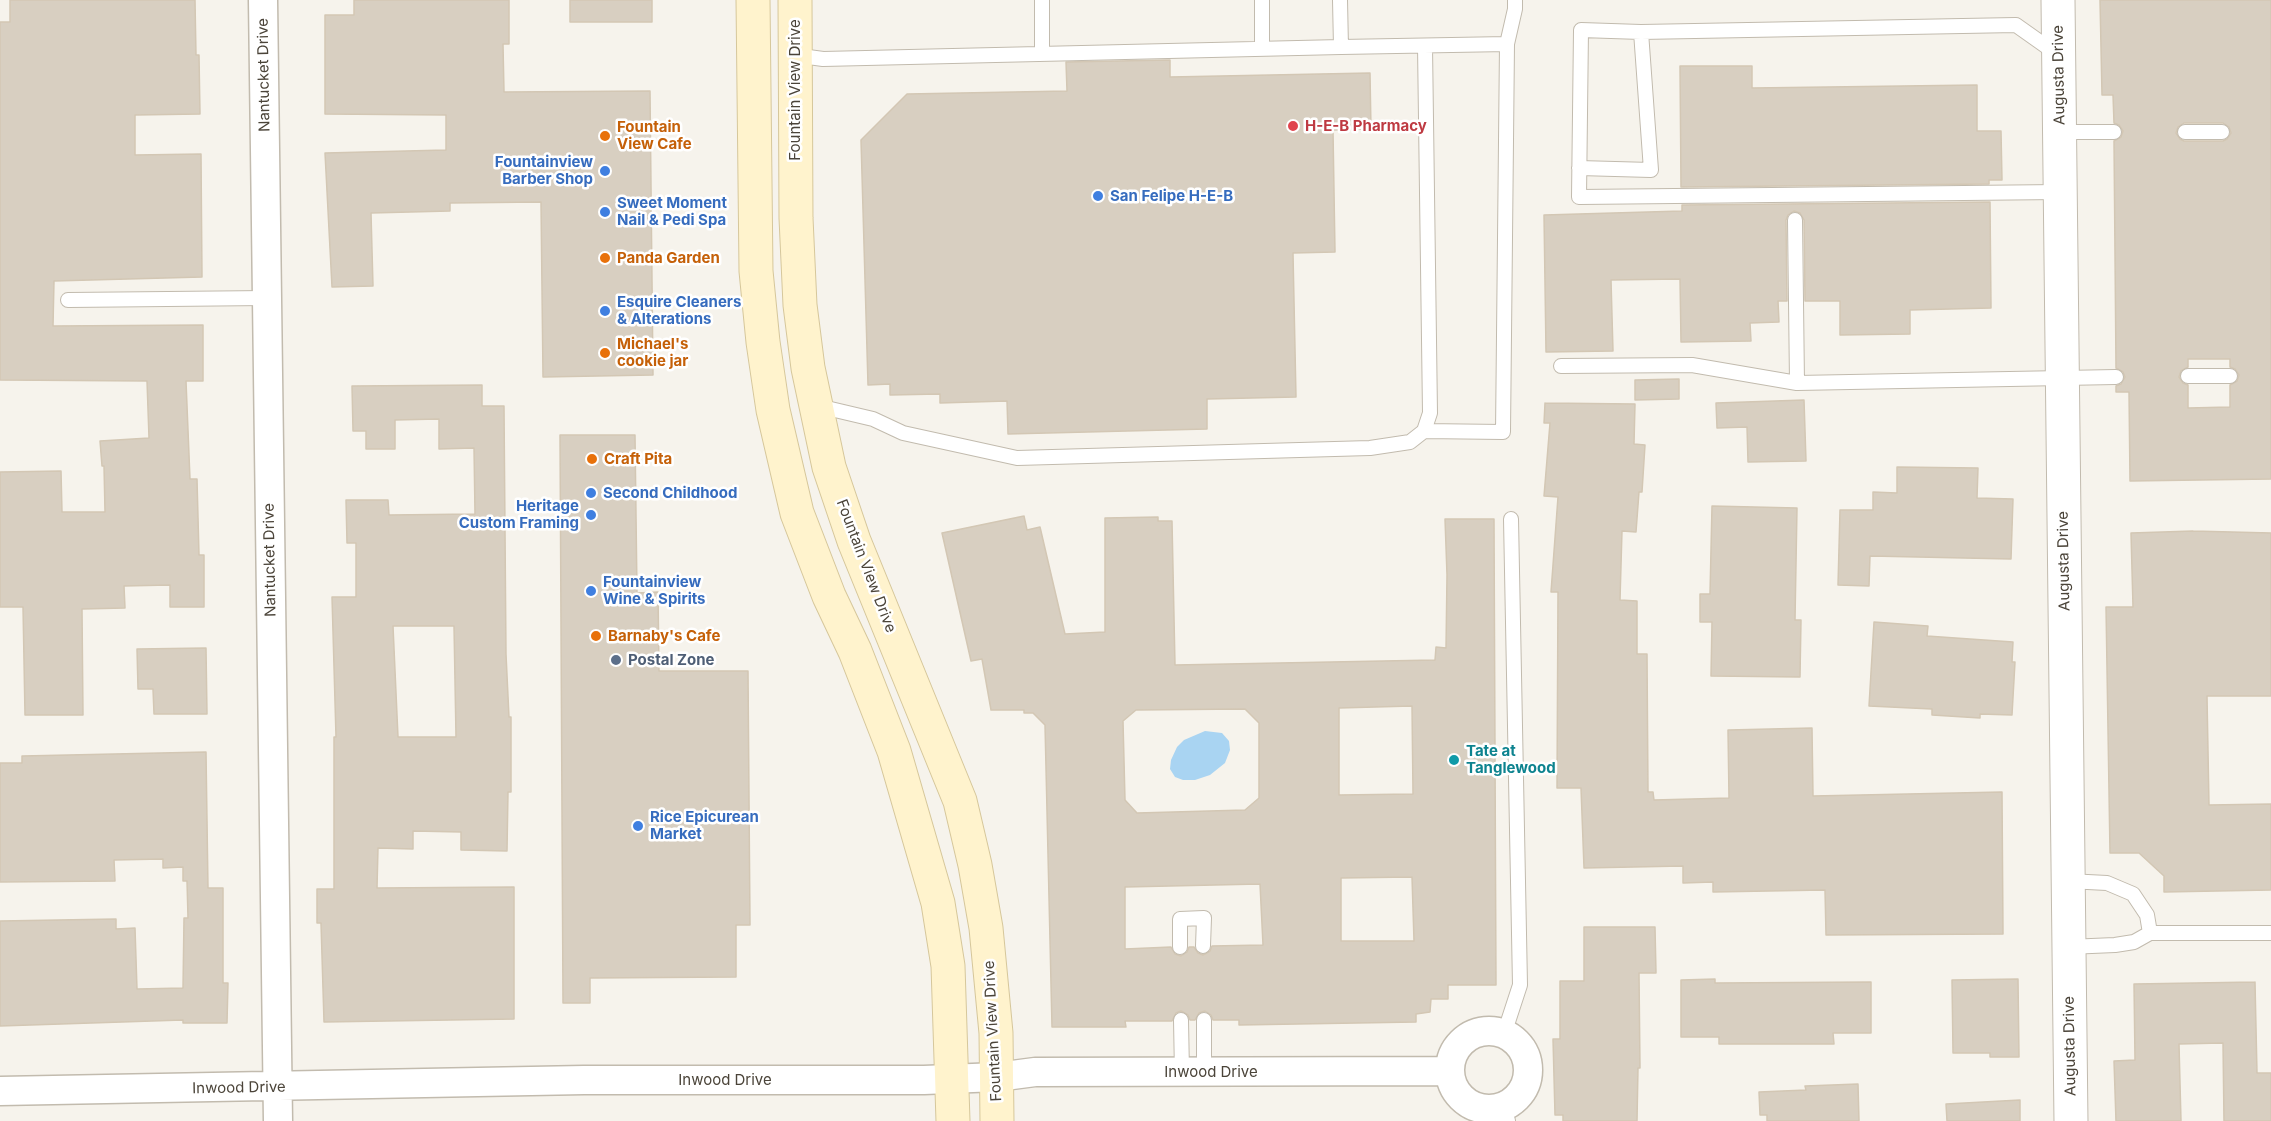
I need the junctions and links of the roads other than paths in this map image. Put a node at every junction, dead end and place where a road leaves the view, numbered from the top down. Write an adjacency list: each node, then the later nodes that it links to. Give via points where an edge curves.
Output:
1 (263, 0): 24 (street, Nantucket Drive)
2 (753, 0): 33 (main road, via 756,271)
3 (795, 0): 15 (main road, Fountain View Drive)
4 (1042, 0): 14 (lane)
5 (1262, 0): 13 (lane)
6 (1340, 0): 12 (lane)
7 (1515, 0): 10 (lane)
8 (2058, 0): 16 (street, Augusta Drive)
9 (1641, 32): 16 (lane, via 2016,26); 21 (lane, via 1581,30); 21 (lane, via 1651,170)
10 (1507, 44): 11 (lane); 34 (lane, via 1503,432)
11 (1425, 46): 12 (lane); 34 (lane, via 1430,413)
12 (1341, 47): 13 (lane)
13 (1262, 49): 14 (lane)
14 (1042, 54): 15 (lane, via 823,59)
15 (794, 55): 32 (main road, Fountain View Drive, via 800,304 808,368)
16 (2059, 55): 17 (street, Augusta Drive)
17 (2060, 132): 18 (lane); 22 (street, Augusta Drive)
18 (2114, 132)
19 (2186, 132): 20 (lane)
20 (2222, 132)
21 (1579, 168): 22 (lane, via 1577,195 1590,198)
22 (2060, 192): 30 (street, Augusta Drive)
23 (1795, 220): 31 (lane)
24 (267, 298): 25 (lane); 51 (street, Nantucket Drive)
25 (68, 300)
26 (1562, 366): 31 (lane, via 1692,365)
27 (2188, 376): 28 (lane)
28 (2230, 376)
29 (2116, 377): 30 (lane)
30 (2061, 378): 31 (lane); 38 (street, Augusta Drive)
31 (1797, 383)
32 (818, 406): 33 (main road); 34 (lane, via 873,419 903,433 1017,458 1370,448 1410,442); 36 (main road, Fountain View Drive, via 829,466 854,541)
33 (773, 410): 37 (main road, via 797,513)
34 (1424, 431)
35 (1511, 519): 46 (lane, via 1520,985)
36 (892, 633): 37 (main road); 49 (main road, Fountain View Drive, via 962,812 975,865 986,928)
37 (855, 651): 50 (main road, via 894,751 938,903 948,966)
38 (2067, 881): 39 (lane, via 2107,883 2133,894 2147,915); 43 (street, Augusta Drive)
39 (2150, 933): 40 (lane); 43 (lane, via 2134,942)
40 (2271, 933)
41 (1203, 946): 42 (lane, via 1204,918 1180,918)
42 (1180, 947)
43 (2068, 947): 57 (street, Augusta Drive)
44 (1181, 1020): 48 (lane)
45 (1204, 1020): 48 (lane)
46 (1504, 1034): 47 (street, via 1479,1032 1466,1038 1457,1047); 53 (street, via 1516,1041 1528,1064 1524,1090)
47 (1449, 1071): 48 (street, Inwood Drive); 53 (street, via 1458,1095 1468,1104)
48 (1193, 1073): 49 (street, Inwood Drive, via 1035,1072)
49 (997, 1077): 50 (street, Inwood Drive); 56 (main road, Fountain View Drive)
50 (952, 1078): 51 (street, Inwood Drive, via 584,1080); 55 (main road)
51 (277, 1088): 52 (street, Inwood Drive); 54 (street, Nantucket Drive)
52 (0, 1091)
53 (1506, 1114)
54 (278, 1121)
55 (952, 1121)
56 (997, 1121)
57 (2071, 1121)

